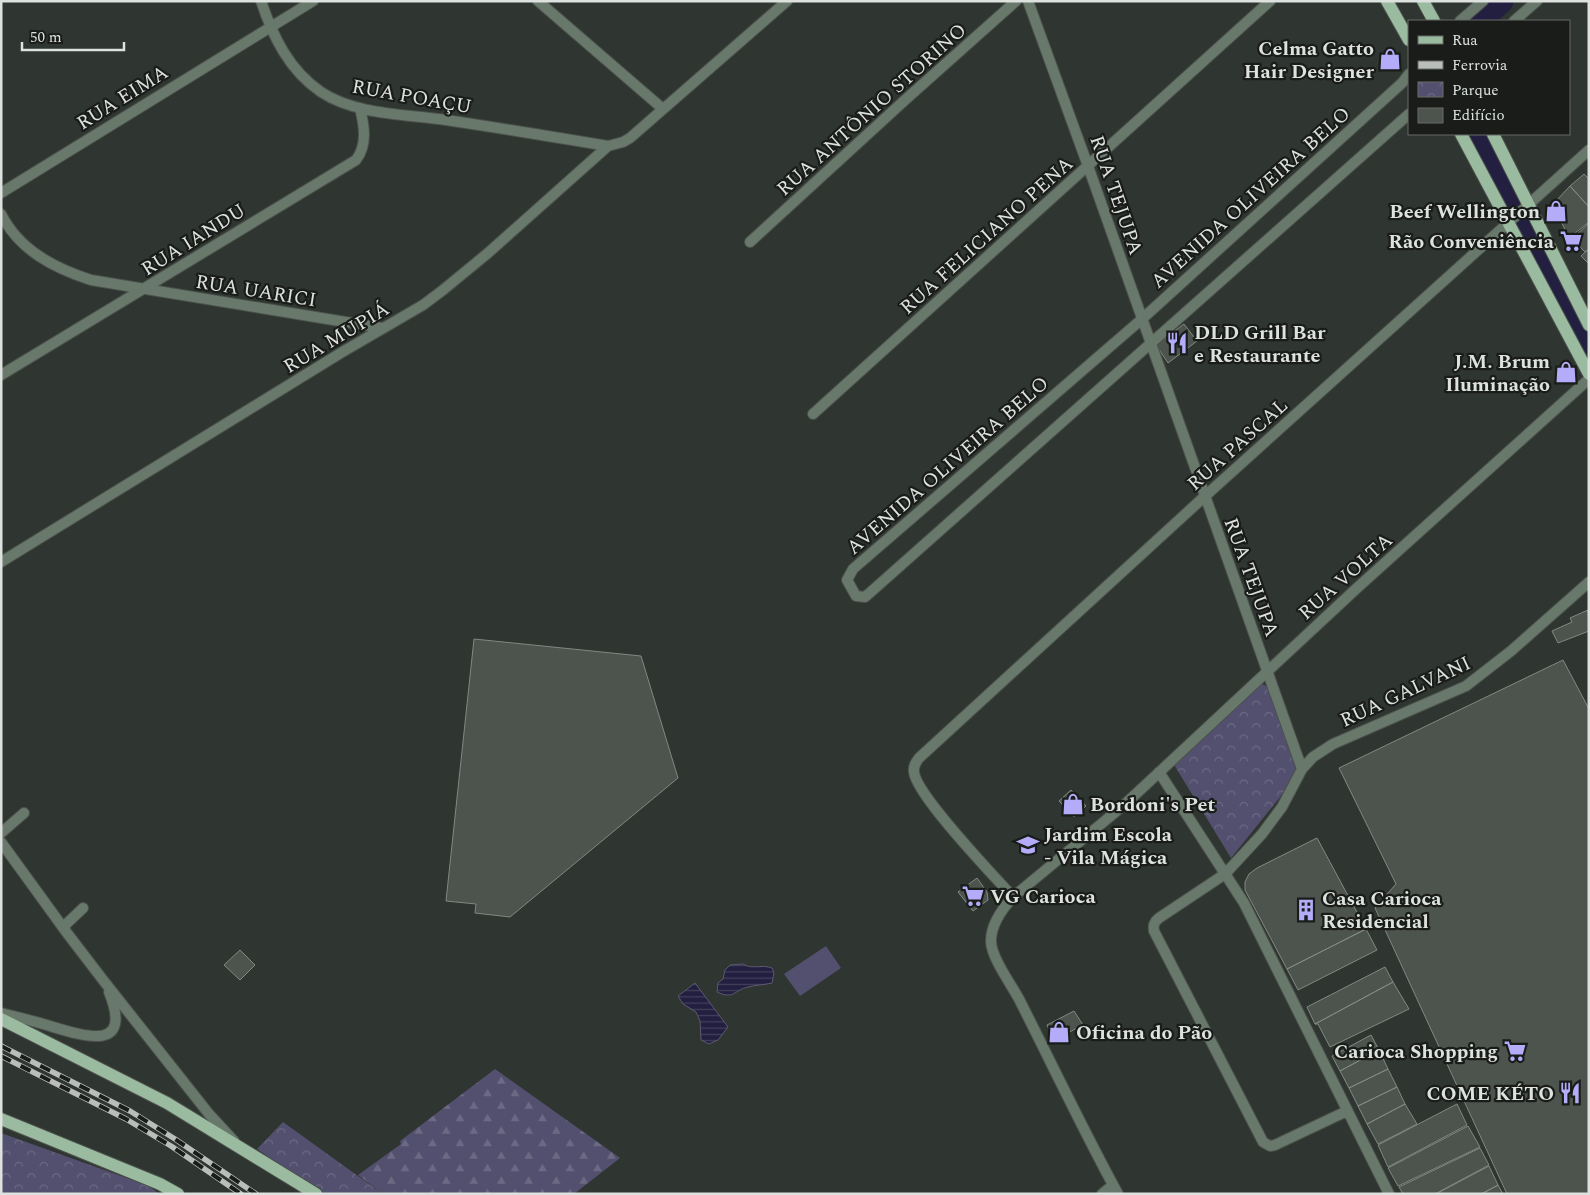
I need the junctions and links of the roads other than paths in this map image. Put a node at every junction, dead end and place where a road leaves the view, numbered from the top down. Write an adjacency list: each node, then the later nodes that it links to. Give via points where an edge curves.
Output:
1 (261, 1): 15 (street, RUA POAÇU)
2 (313, 1): 15 (street, RUA EIMA)
3 (538, 1): 19 (street)
4 (787, 1): 19 (street, RUA MUPIÁ)
5 (1016, 1): 30 (street, RUA ANTÔNIO STORINO)
6 (1028, 1): 25 (street, RUA TEJUPA)
7 (1270, 1): 25 (street, RUA FELICIANO PENA)
8 (1387, 1): 16 (main road)
9 (1423, 1): 12 (main road)
10 (1483, 1): 13 (street)
11 (1537, 1): 14 (street)
12 (1433, 20)
13 (1461, 20)
14 (1515, 20)
15 (270, 27): 18 (street, RUA POAÇU, via 283,52 310,84 335,99); 26 (street, RUA EIMA)
16 (1408, 38)
17 (1408, 75): 32 (street, AVENIDA OLIVEIRA BELO)
18 (360, 108): 23 (street, RUA POAÇU); 31 (street, RUA IANDU, via 364,138 356,160)
19 (663, 109): 23 (street, RUA MUPIÁ, via 630,138)
20 (1408, 115): 35 (street, AVENIDA OLIVEIRA BELO)
21 (1462, 135): 29 (main road)
22 (1493, 135): 27 (main road)
23 (608, 146): 34 (street, RUA MUPIÁ, via 443,290)
24 (1589, 150): 27 (street, RUA PASCAL)
25 (1088, 166): 32 (street, RUA TEJUPA); 39 (street, RUA FELICIANO PENA)
26 (1, 193)
27 (1526, 207): 29 (street, RUA PASCAL); 33 (main road)
28 (1, 214): 31 (street, RUA UARICI, via 15,236 46,261 91,280)
29 (1511, 221): 36 (main road); 40 (street, RUA PASCAL)
30 (750, 242)
31 (144, 289): 34 (street, RUA UARICI); 37 (street, RUA IANDU)
32 (1142, 319): 35 (street, RUA TEJUPA); 35 (street, AVENIDA OLIVEIRA BELO, via 853,570 847,580 856,596 865,597)
33 (1589, 326)
34 (382, 328): 41 (street, RUA MUPIÁ)
35 (1150, 344): 40 (street, RUA TEJUPA)
36 (1589, 374)
37 (1, 375)
38 (1589, 379): 43 (street, RUA VOLTA)
39 (813, 414)
40 (1204, 497): 43 (street, RUA TEJUPA); 50 (street, RUA PASCAL, via 919,758 914,768 917,782 944,820)
41 (1, 562)
42 (1589, 582): 44 (street, RUA GALVANI, via 1511,652 1466,686 1333,744)
43 (1268, 671): 44 (street, RUA TEJUPA); 45 (street, RUA VOLTA)
44 (1302, 769): 49 (street, via 1282,807)
45 (1159, 772): 49 (street); 50 (street, RUA VOLTA)
46 (24, 813): 47 (street)
47 (1, 833)
48 (1, 842): 52 (street)
49 (1225, 874): 56 (street, via 1244,903); 56 (street, via 1158,918 1154,931 1263,1142 1275,1145)
50 (1013, 898): 60 (street, RUA VOLTA, via 996,922 991,941 993,953)
51 (84, 908): 52 (street)
52 (63, 927): 53 (street)
53 (103, 980): 54 (street, via 116,1020 114,1028 101,1037); 58 (street)
54 (1, 1013)
55 (1, 1019): 58 (main road, via 146,1091)
56 (1346, 1111): 65 (street)
57 (1, 1119): 59 (main road)
58 (238, 1145): 63 (main road)
59 (162, 1189): 61 (main road); 62 (main road)
60 (1116, 1190): 64 (street)
61 (178, 1194)
62 (188, 1194)
63 (316, 1194)
64 (1102, 1194)
65 (1389, 1194)

